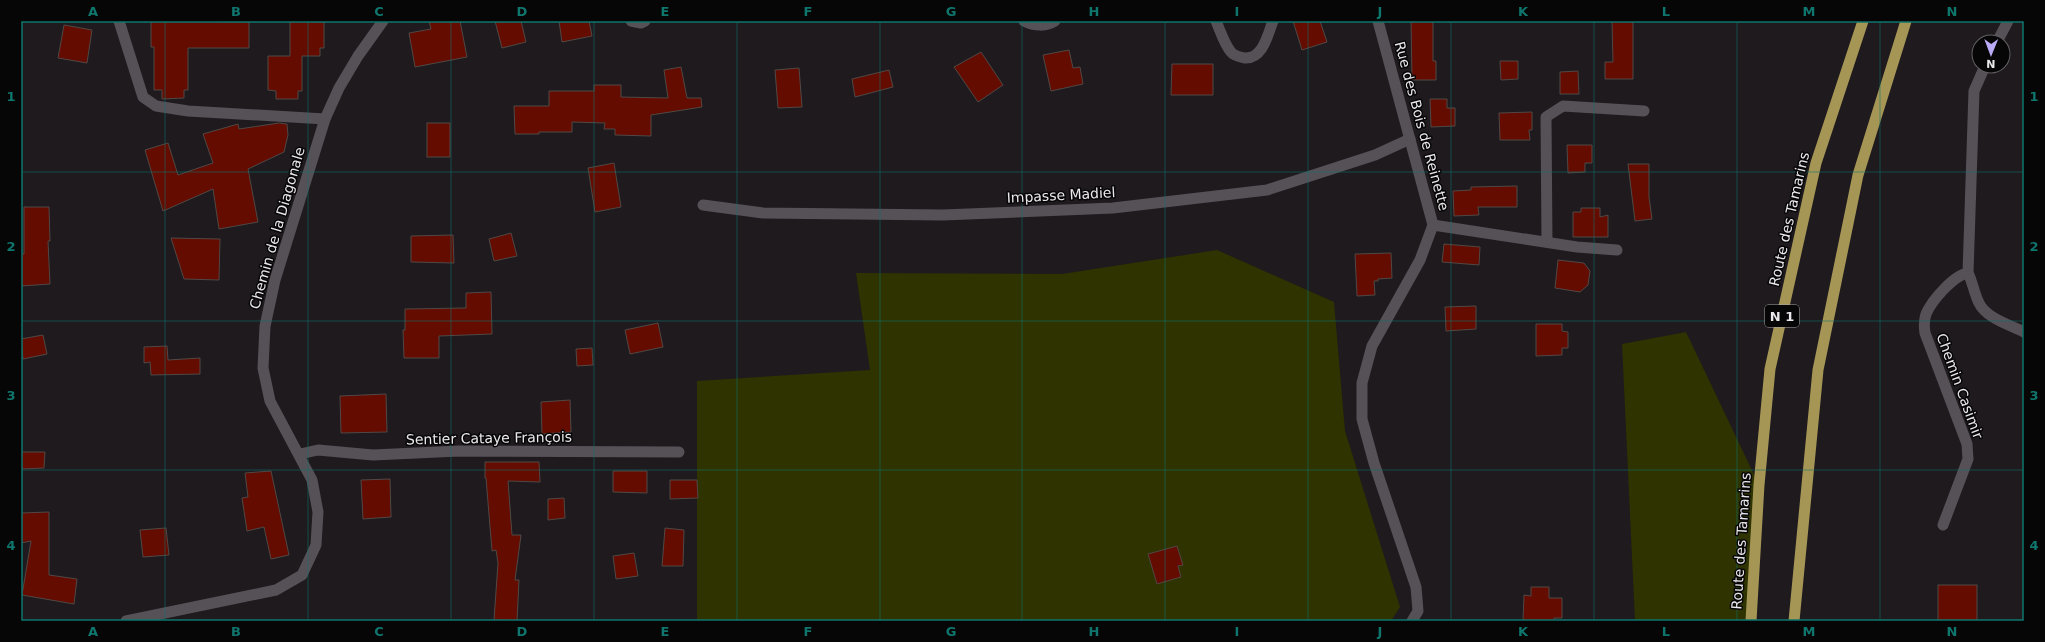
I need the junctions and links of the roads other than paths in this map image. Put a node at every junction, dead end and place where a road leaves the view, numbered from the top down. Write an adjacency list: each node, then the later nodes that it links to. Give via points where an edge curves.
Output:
1 (119, 21): 16 (street, via 143,97 156,106 188,111)
2 (383, 21): 16 (street, Chemin de la Diagonale, via 339,88)
3 (631, 21): 4 (street, via 641,24)
4 (645, 21)
5 (1024, 21): 6 (street, via 1048,26)
6 (1055, 21)
7 (1216, 21): 8 (street, via 1231,52 1238,57 1247,58 1256,55 1263,47)
8 (1273, 21)
9 (1378, 21): 17 (street, Rue des Bois de Reinette)
10 (1863, 21): 29 (highway, Route des Tamarins / N 1, via 1816,163 1770,369 1759,485)
11 (1906, 21): 30 (highway, via 1858,175 1818,370)
12 (2008, 21): 13 (street)
13 (2001, 34)
14 (1981, 74): 22 (street, via 1974,91)
15 (1644, 111): 20 (street, via 1563,106 1546,117)
16 (325, 119): 25 (street, Chemin de la Diagonale, via 275,280 265,326 263,368 270,401)
17 (1410, 139): 18 (street, Impasse Madiel, via 1375,155 1268,190 1112,208 943,215 763,213); 19 (street, Rue des Bois de Reinette)
18 (703, 205)
19 (1433, 225): 20 (street); 28 (street, Rue des Bois de Reinette, via 1420,260 1372,346 1362,383 1362,419 1374,463 1416,587 1418,611)
20 (1547, 242): 21 (street)
21 (1617, 250)
22 (1968, 273): 23 (street, via 1980,305 1987,313); 26 (street, Chemin Casimir, via 1956,277 1951,282 1926,313 1924,321 1925,333 1967,444 1968,460)
23 (2024, 332)
24 (679, 452): 25 (street, Sentier Cataye François, via 459,451 373,456 318,450)
25 (300, 454): 27 (street, Chemin de la Diagonale, via 312,480 318,512 316,545 302,575 276,590)
26 (1943, 525)
27 (126, 621)
28 (1412, 621)
29 (1751, 621)
30 (1794, 621)

